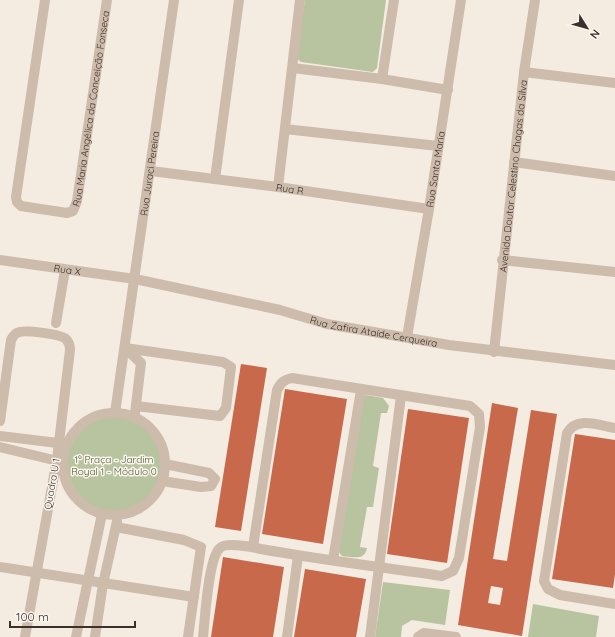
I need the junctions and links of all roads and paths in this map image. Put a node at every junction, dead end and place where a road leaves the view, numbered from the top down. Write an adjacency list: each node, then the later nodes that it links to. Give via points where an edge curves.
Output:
1 (45, 0): 2 (street, Rua Maria Angélica da Conceição Fonseca, via 16,197 21,206 68,213 73,211 77,201)
2 (107, 0)
3 (174, 0): 17 (street, Rua Juraci Pereira)
4 (239, 0): 19 (street)
5 (300, 0): 9 (street)
6 (394, 0): 11 (street)
7 (461, 0): 13 (street, Rua Santa Maria)
8 (535, 0): 10 (street, Avenida Doutor Celestino Chagas da Silva)
9 (293, 68): 11 (street); 14 (street)
10 (524, 72): 12 (street); 16 (street, Avenida Doutor Celestino Chagas da Silva)
11 (382, 79): 13 (street)
12 (615, 84)
13 (448, 90): 15 (street, Rua Santa Maria)
14 (285, 129): 15 (street); 20 (street)
15 (438, 146): 21 (street, Rua Santa Maria)
16 (514, 162): 18 (street); 22 (street, Avenida Doutor Celestino Chagas da Silva)
17 (151, 171): 19 (street, Rua R); 26 (street, Rua Juraci Pereira)
18 (615, 176)
19 (215, 179): 20 (street, Rua R)
20 (278, 186): 21 (street, Rua R)
21 (429, 209): 28 (street, Rua Santa Maria)
22 (502, 260): 25 (street); 30 (street, Avenida Doutor Celestino Chagas da Silva)
23 (0, 262): 24 (street, Rua X)
24 (65, 270): 26 (street, Rua X); 27 (street)
25 (615, 272)
26 (135, 279): 28 (street, Rua Zafira Ataíde Cerqueira, via 280,310 327,324); 29 (street, Rua Juraci Pereira)
27 (56, 323)
28 (407, 337): 30 (street, Rua Zafira Ataíde Cerqueira)
29 (125, 348): 34 (street, via 141,363); 34 (street, via 224,362 231,367 226,408 220,416); 35 (street, Rua Juraci Pereira)
30 (494, 352): 31 (street, Rua Zafira Ataíde Cerqueira)
31 (615, 365)
32 (361, 390): 33 (street); 48 (street, via 292,378 280,384); 50 (street)
33 (401, 396): 52 (street); 52 (street, via 470,406 479,414 480,427 457,566 442,576)
34 (136, 406): 36 (street)
35 (115, 413): 36 (street); 40 (street, via 100,415 87,421)
36 (135, 418): 43 (street, via 156,435 161,444)
37 (0, 422): 40 (street, via 12,340 22,331 59,335 69,343 70,350)
38 (615, 428): 57 (street, via 577,422 567,433 544,581 548,589 560,595)
39 (0, 436): 40 (street)
40 (63, 444): 42 (street)
41 (0, 447): 42 (street)
42 (60, 461): 45 (street, via 73,496 82,504); 53 (street, Quadra U 1)
43 (165, 464): 44 (street); 44 (street, via 209,473 215,479 211,486 201,487)
44 (162, 481): 46 (street, via 150,501 140,508)
45 (102, 514): 46 (street); 54 (street)
46 (118, 515): 47 (street)
47 (116, 527): 55 (street); 56 (street, via 197,544 202,549)
48 (253, 547): 49 (street); 62 (street, via 225,545 212,561)
49 (298, 556): 50 (street); 63 (street)
50 (333, 560): 52 (street)
51 (0, 567): 53 (street)
52 (380, 567): 64 (street)
53 (37, 572): 54 (street); 58 (street, Quadra U 1)
54 (89, 581): 55 (street); 59 (street)
55 (103, 584): 56 (street); 60 (street)
56 (194, 597): 61 (street)
57 (615, 604)
58 (25, 637)
59 (76, 637)
60 (95, 637)
61 (188, 637)
62 (203, 637)
63 (287, 637)
64 (370, 637)
65 (418, 637): 66 (street, via 424,633)
66 (456, 637)

